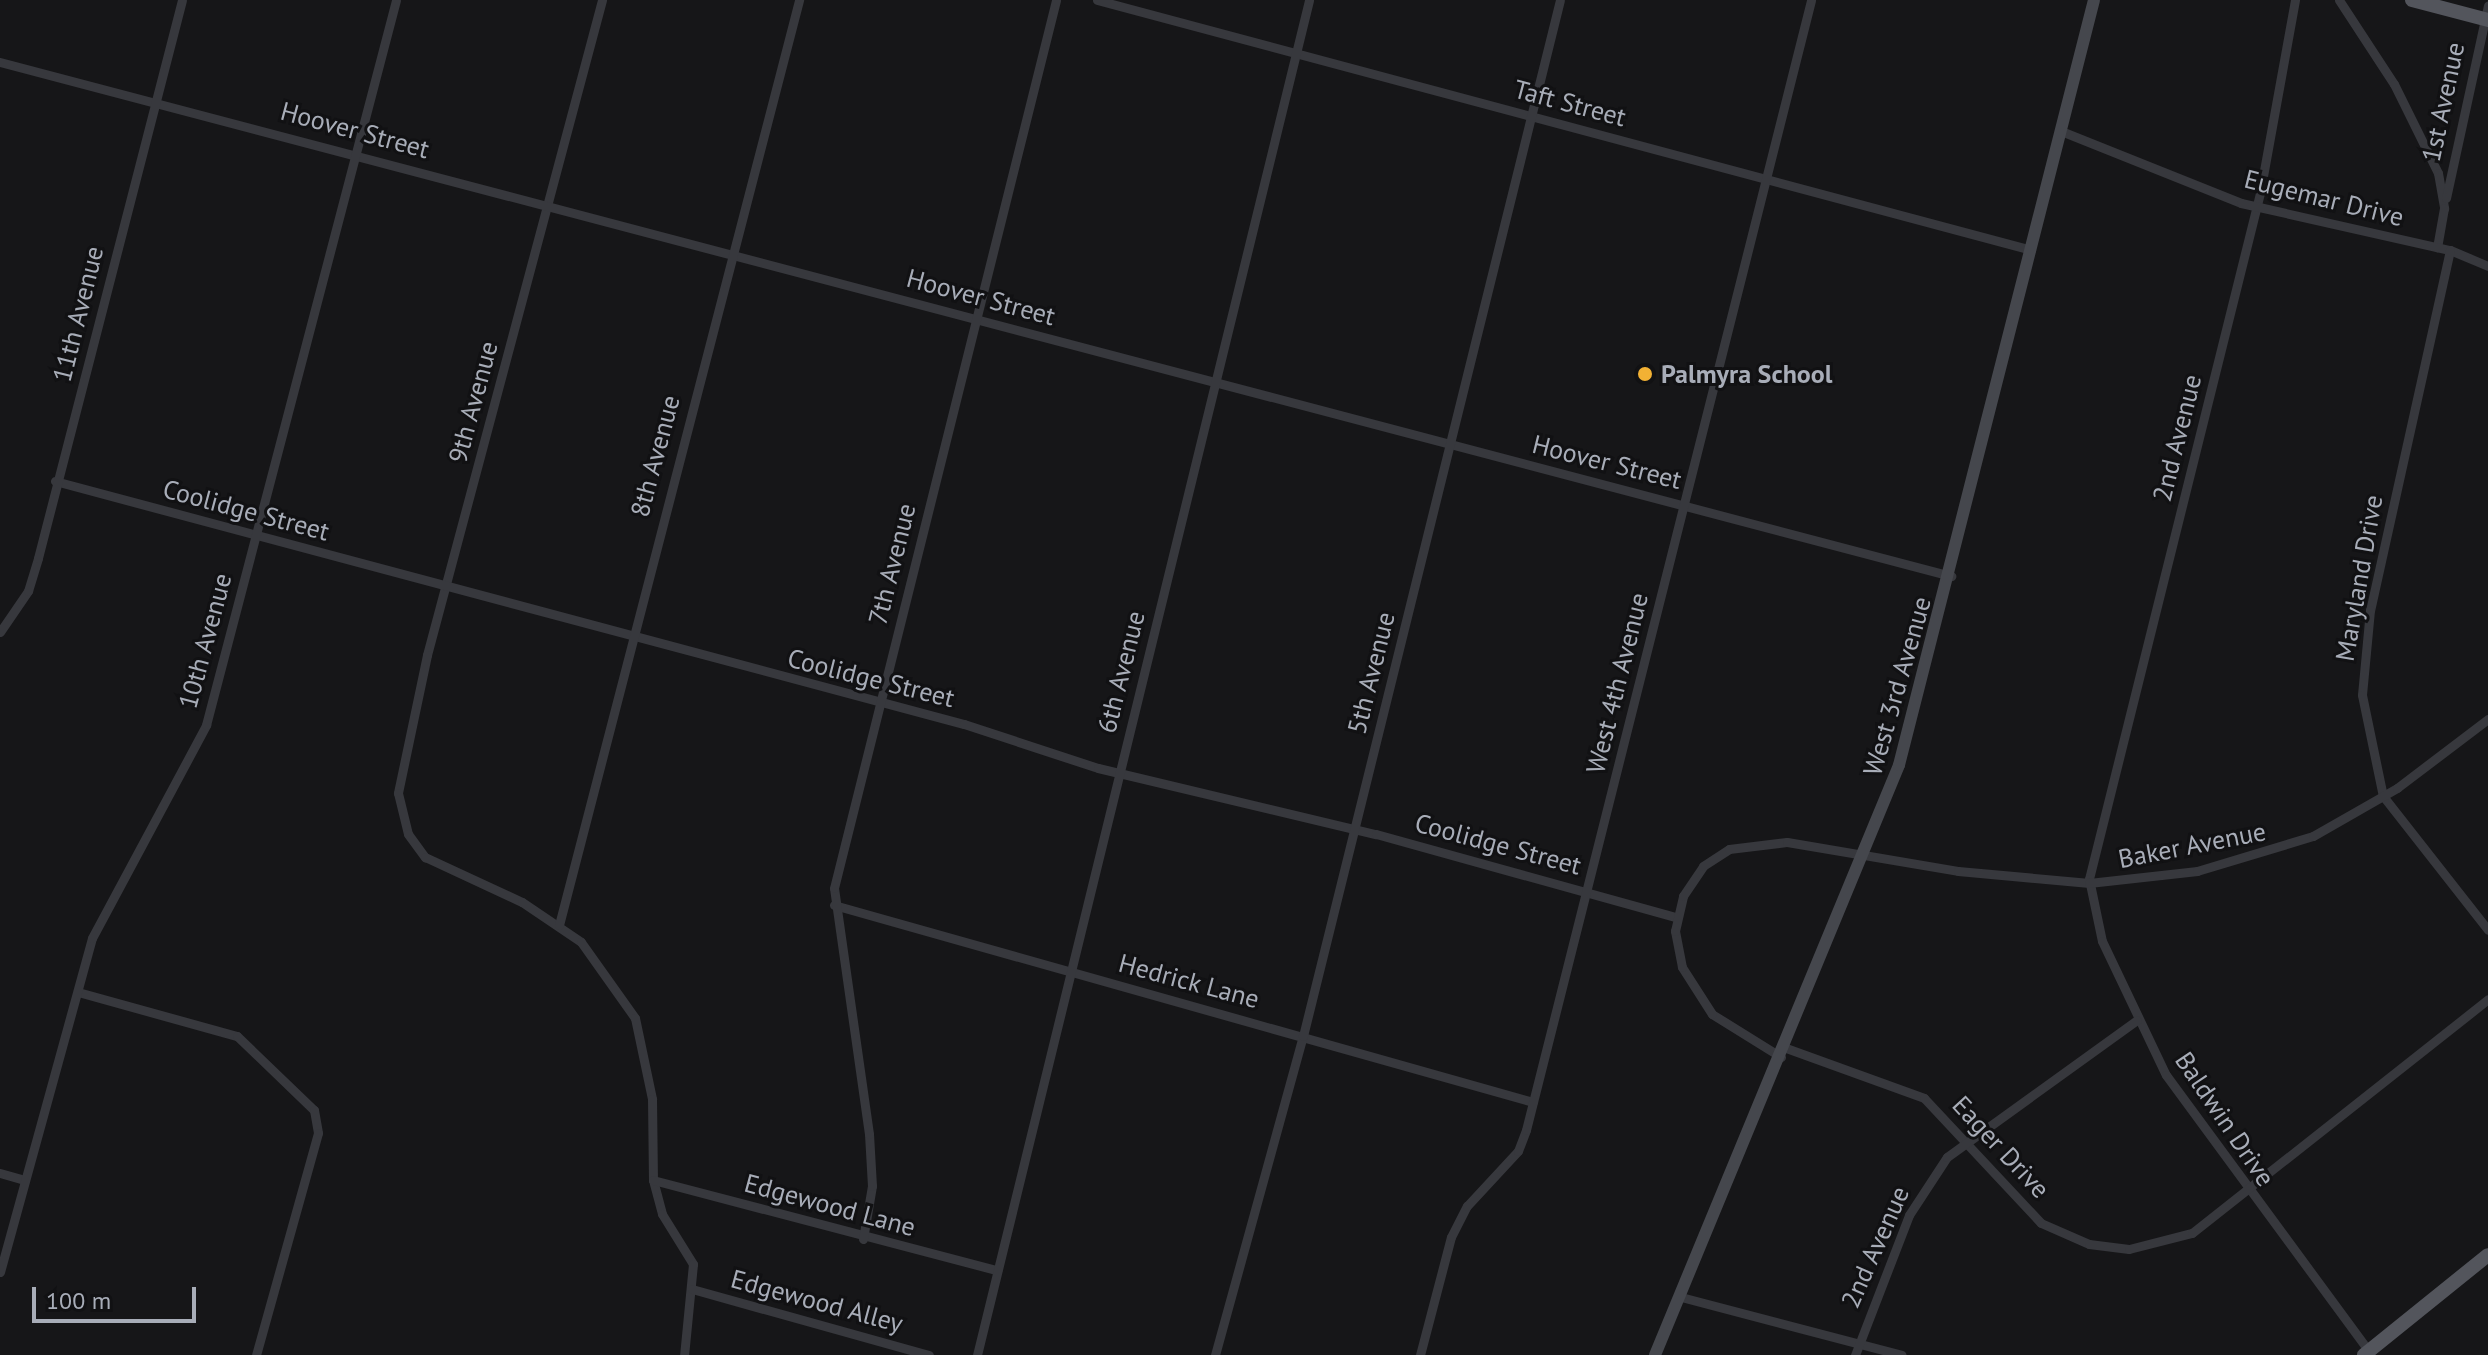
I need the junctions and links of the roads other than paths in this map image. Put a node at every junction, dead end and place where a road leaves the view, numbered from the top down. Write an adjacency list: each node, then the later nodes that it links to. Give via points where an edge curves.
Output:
1 (182, 0): 17 (street, 11th Avenue)
2 (396, 0): 20 (street, 10th Avenue)
3 (602, 0): 22 (street, 9th Avenue)
4 (799, 0): 28 (street, 8th Avenue)
5 (1056, 0): 30 (street, 7th Avenue)
6 (1097, 0): 15 (street, Taft Street)
7 (1309, 0): 15 (street, 6th Avenue)
8 (1560, 0): 18 (street, 5th Avenue)
9 (1811, 0): 21 (street, West 4th Avenue)
10 (2094, 0): 19 (street, West 3rd Avenue)
11 (2295, 0): 23 (street, 2nd Avenue)
12 (2339, 0): 24 (street, via 2404,102 2438,173)
13 (2412, 0): 14 (main road)
14 (2487, 15): 24 (street, 1st Avenue)
15 (1296, 52): 18 (street, Taft Street); 31 (street, 6th Avenue)
16 (0, 62): 17 (street, Hoover Street)
17 (155, 98): 20 (street, Hoover Street); 33 (street, 11th Avenue)
18 (1532, 115): 21 (street, Taft Street); 32 (street, 5th Avenue)
19 (2061, 131): 23 (street, Eugemar Drive); 26 (street, West 3rd Avenue)
20 (355, 153): 22 (street, Hoover Street); 35 (street, 10th Avenue)
21 (1767, 178): 26 (street, Taft Street); 34 (street, West 4th Avenue)
22 (548, 204): 28 (street, Hoover Street); 37 (street, 9th Avenue)
23 (2256, 208): 25 (street, Eugemar Drive); 46 (street, 2nd Avenue)
24 (2444, 208): 25 (street)
25 (2437, 247): 27 (street, Eugemar Drive)
26 (2031, 250): 36 (street, West 3rd Avenue)
27 (2450, 250): 29 (street, Eugemar Drive); 43 (street, Maryland Drive, via 2370,610 2362,695)
28 (731, 253): 30 (street, Hoover Street); 39 (street, 8th Avenue)
29 (2488, 266)
30 (978, 318): 31 (street, Hoover Street); 40 (street, 7th Avenue)
31 (1214, 381): 32 (street, Hoover Street); 42 (street, 6th Avenue)
32 (1449, 445): 34 (street, Hoover Street); 44 (street, 5th Avenue)
33 (55, 481): 35 (street, Coolidge Street); 38 (street, 11th Avenue, via 28,591)
34 (1683, 503): 36 (street, Hoover Street); 47 (street, West 4th Avenue)
35 (256, 535): 37 (street, Coolidge Street); 53 (street, 10th Avenue, via 206,725 111,894)
36 (1951, 576): 45 (street, West 3rd Avenue)
37 (446, 587): 39 (street, Coolidge Street); 50 (street, 9th Avenue, via 399,773 402,817 416,848 436,865)
38 (0, 632)
39 (630, 636): 40 (street, Coolidge Street); 50 (street, 8th Avenue)
40 (880, 704): 42 (street, Coolidge Street); 48 (street, 7th Avenue)
41 (2488, 719): 43 (street, Baker Avenue)
42 (1119, 773): 44 (street, Coolidge Street); 52 (street, 6th Avenue)
43 (2383, 796): 46 (street, Baker Avenue, via 2256,859); 51 (street, Maryland Drive)
44 (1355, 829): 47 (street, Coolidge Street); 56 (street, 5th Avenue)
45 (1866, 855): 46 (street, Baker Avenue); 49 (street, Baker Avenue, via 1775,842 1729,849 1696,874); 57 (street, West 3rd Avenue)
46 (2089, 883): 55 (street, Baldwin Drive, via 2102,941)
47 (1588, 891): 49 (street, Coolidge Street); 58 (street, West 4th Avenue)
48 (834, 905): 52 (street, Hedrick Lane); 64 (street, 7th Avenue, via 869,1134 872,1186)
49 (1676, 917): 57 (street, Eager Drive, via 1691,990 1730,1029)
50 (559, 925): 62 (street, via 611,977 644,1040)
51 (2488, 930)
52 (1068, 970): 56 (street, Hedrick Lane); 66 (street, 6th Avenue)
53 (78, 992): 61 (street, 10th Avenue); 72 (street, via 237,1036 314,1110 318,1133)
54 (2488, 999): 63 (street, Eager Drive)
55 (2137, 1020): 59 (street, 2nd Avenue); 63 (street, Baldwin Drive)
56 (1303, 1036): 58 (street, Hedrick Lane); 76 (street, 5th Avenue)
57 (1784, 1052): 59 (street, Eager Drive, via 1901,1086); 69 (street, West 3rd Avenue)
58 (1533, 1102): 77 (street, West 4th Avenue, via 1518,1151 1467,1206 1451,1237)
59 (1968, 1141): 63 (street, Eager Drive, via 2041,1223 2109,1248 2147,1247 2192,1233); 70 (street, 2nd Avenue, via 1923,1189)
60 (0, 1173): 61 (street)
61 (25, 1180): 67 (street, 10th Avenue)
62 (653, 1180): 64 (street, Edgewood Lane); 68 (street, via 662,1214 693,1264)
63 (2248, 1192): 71 (street, Baldwin Drive)
64 (863, 1239): 66 (street, Edgewood Lane)
65 (2488, 1255): 71 (main road)
66 (997, 1270): 75 (street, 6th Avenue)
67 (0, 1272)
68 (692, 1289): 73 (street); 74 (street, Edgewood Alley)
69 (1681, 1297): 70 (street); 78 (street, West 3rd Avenue)
70 (1858, 1343): 79 (street, 2nd Avenue); 80 (street)
71 (2368, 1354)
72 (256, 1355)
73 (684, 1355)
74 (929, 1355)
75 (977, 1355)
76 (1215, 1355)
77 (1420, 1355)
78 (1655, 1355)
79 (1855, 1355)
80 (1902, 1355)

